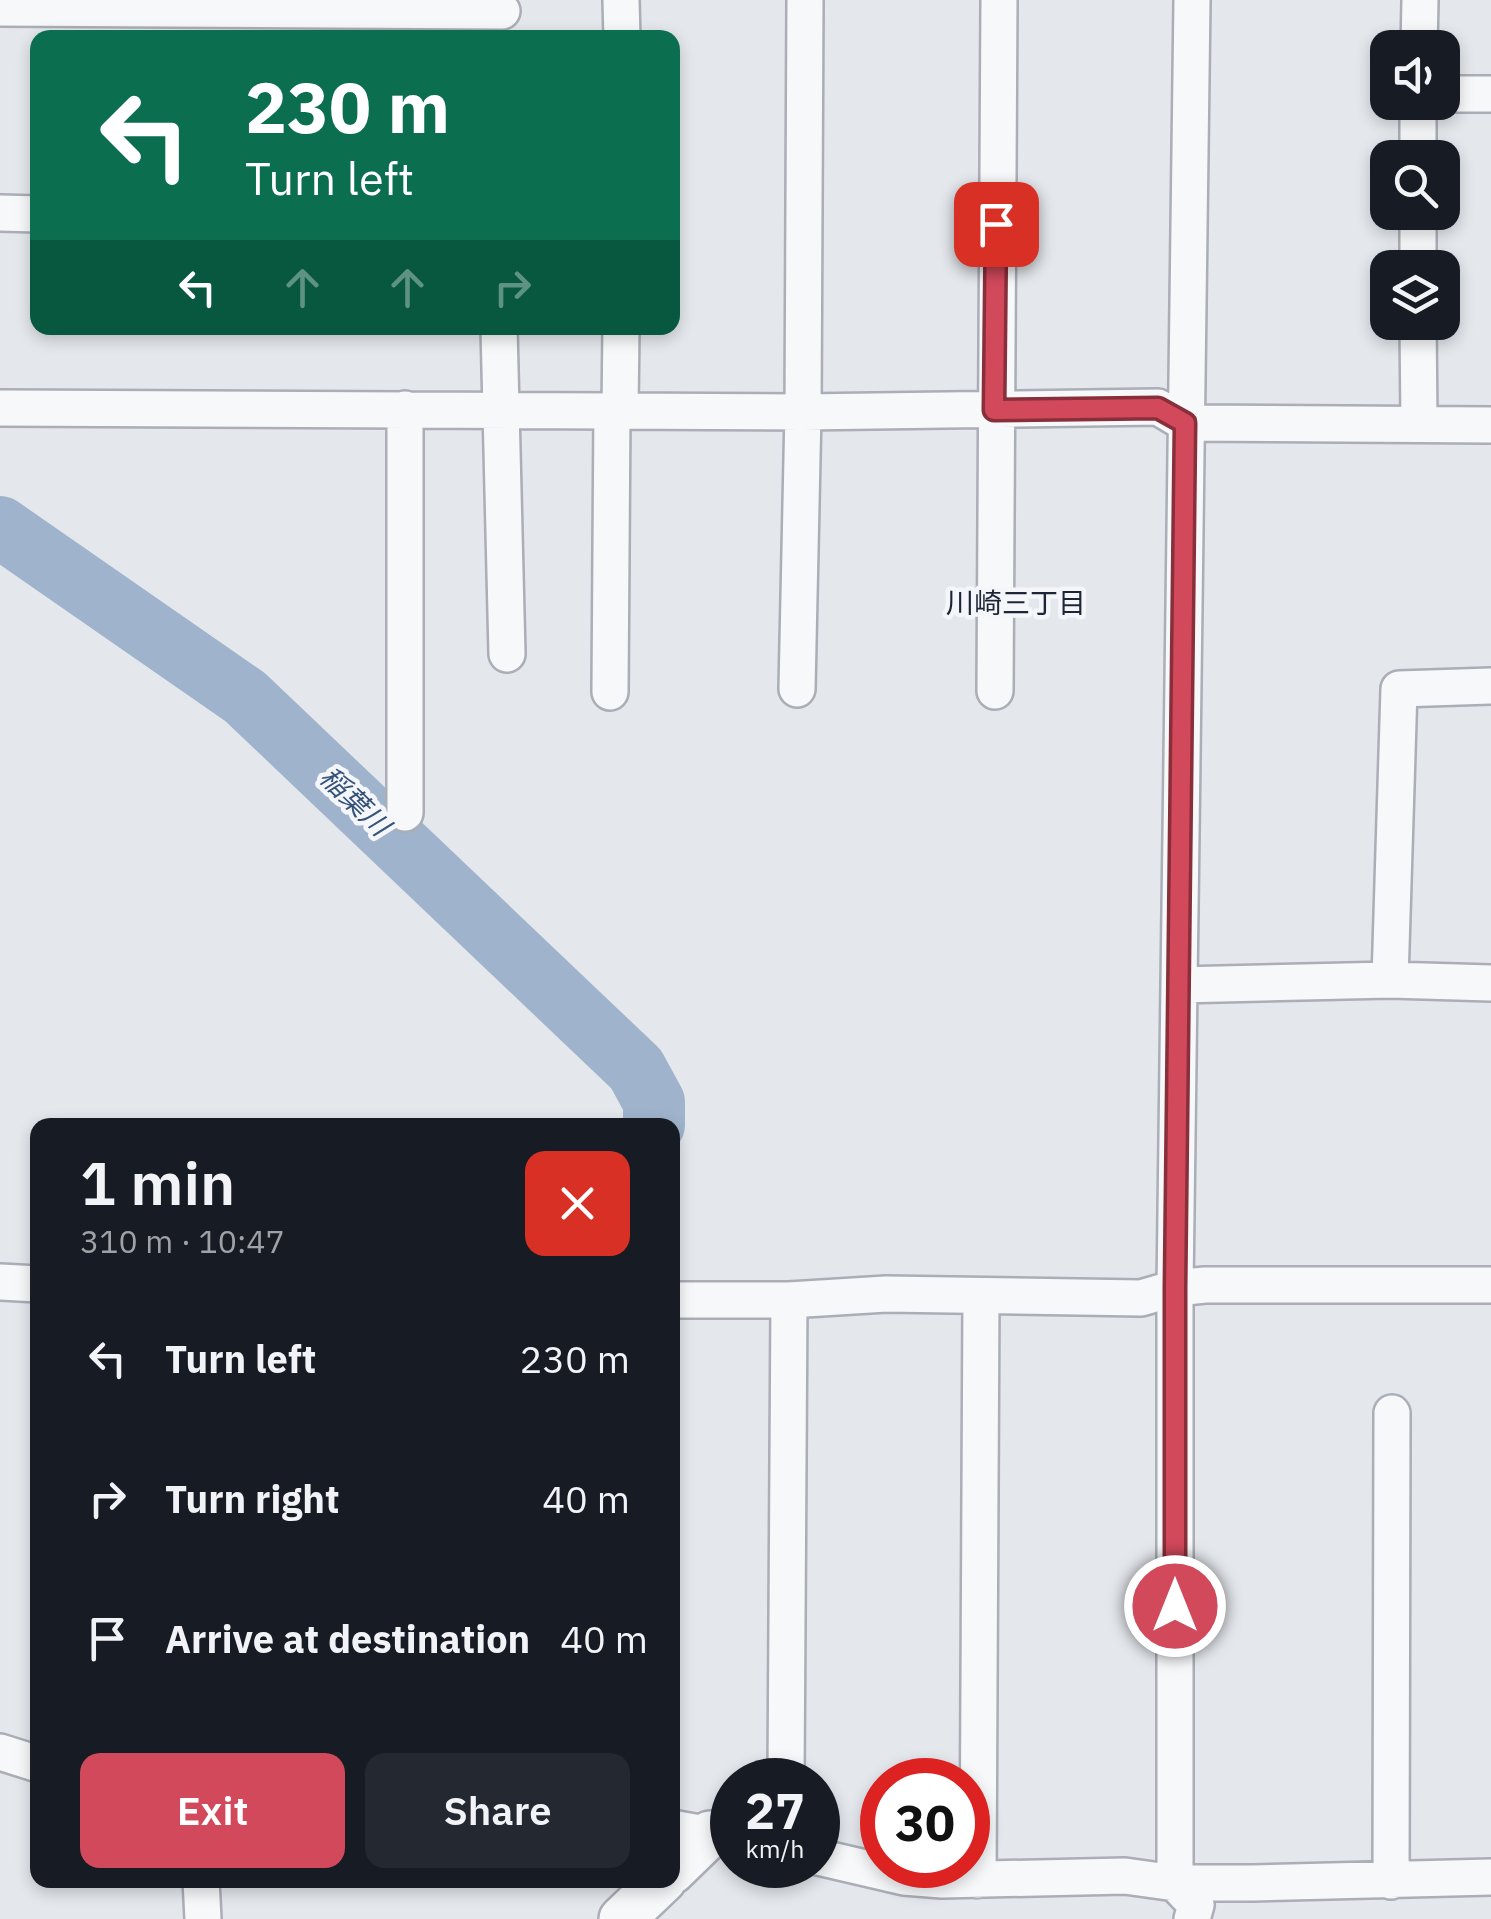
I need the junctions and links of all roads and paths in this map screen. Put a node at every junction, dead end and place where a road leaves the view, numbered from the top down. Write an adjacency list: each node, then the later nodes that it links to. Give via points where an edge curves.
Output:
1 (621, 0): 8 (street)
2 (805, 0): 22 (street)
3 (999, 0): 21 (street)
4 (1192, 0): 24 (street)
5 (1420, 0): 9 (street)
6 (0, 8): 7 (street)
7 (502, 16)
8 (622, 30)
9 (1419, 30)
10 (1460, 94): 11 (street)
11 (1491, 94)
12 (0, 214): 13 (street)
13 (30, 214)
14 (500, 335): 19 (street)
15 (621, 335): 20 (street)
16 (1418, 340): 23 (street)
17 (0, 408): 18 (street)
18 (405, 409): 19 (street); 31 (street)
19 (500, 409): 20 (street); 26 (street)
20 (616, 410): 22 (street); 30 (street)
21 (994, 410): 22 (street); 24 (street, via 1158,408); 29 (street)
22 (803, 412): 28 (street)
23 (1418, 422): 24 (street); 25 (street)
24 (1185, 423): 34 (street)
25 (1491, 425)
26 (507, 654)
27 (1491, 686): 32 (street, via 1399,689)
28 (796, 689)
29 (995, 691)
30 (610, 692)
31 (405, 812)
32 (1390, 980): 33 (street); 34 (street)
33 (1491, 984)
34 (1178, 985): 38 (street)
35 (0, 1282): 36 (street)
36 (30, 1284)
37 (1491, 1285): 38 (street)
38 (1175, 1288): 39 (street, via 1141,1298); 52 (street)
39 (981, 1296): 41 (street); 45 (street)
40 (680, 1300): 41 (street)
41 (789, 1300): 44 (street)
42 (1392, 1413): 51 (street)
43 (0, 1752): 46 (street)
44 (786, 1758)
45 (979, 1758)
46 (30, 1761)
47 (705, 1834): 48 (street)
48 (680, 1862)
49 (1491, 1877): 51 (street)
50 (990, 1880): 52 (street, via 1125,1876)
51 (1392, 1881): 52 (street)
52 (1175, 1883): 57 (street, via 1196,1904)
53 (202, 1888): 55 (street)
54 (655, 1888): 56 (street)
55 (204, 1919)
56 (622, 1919)
57 (1192, 1919)

